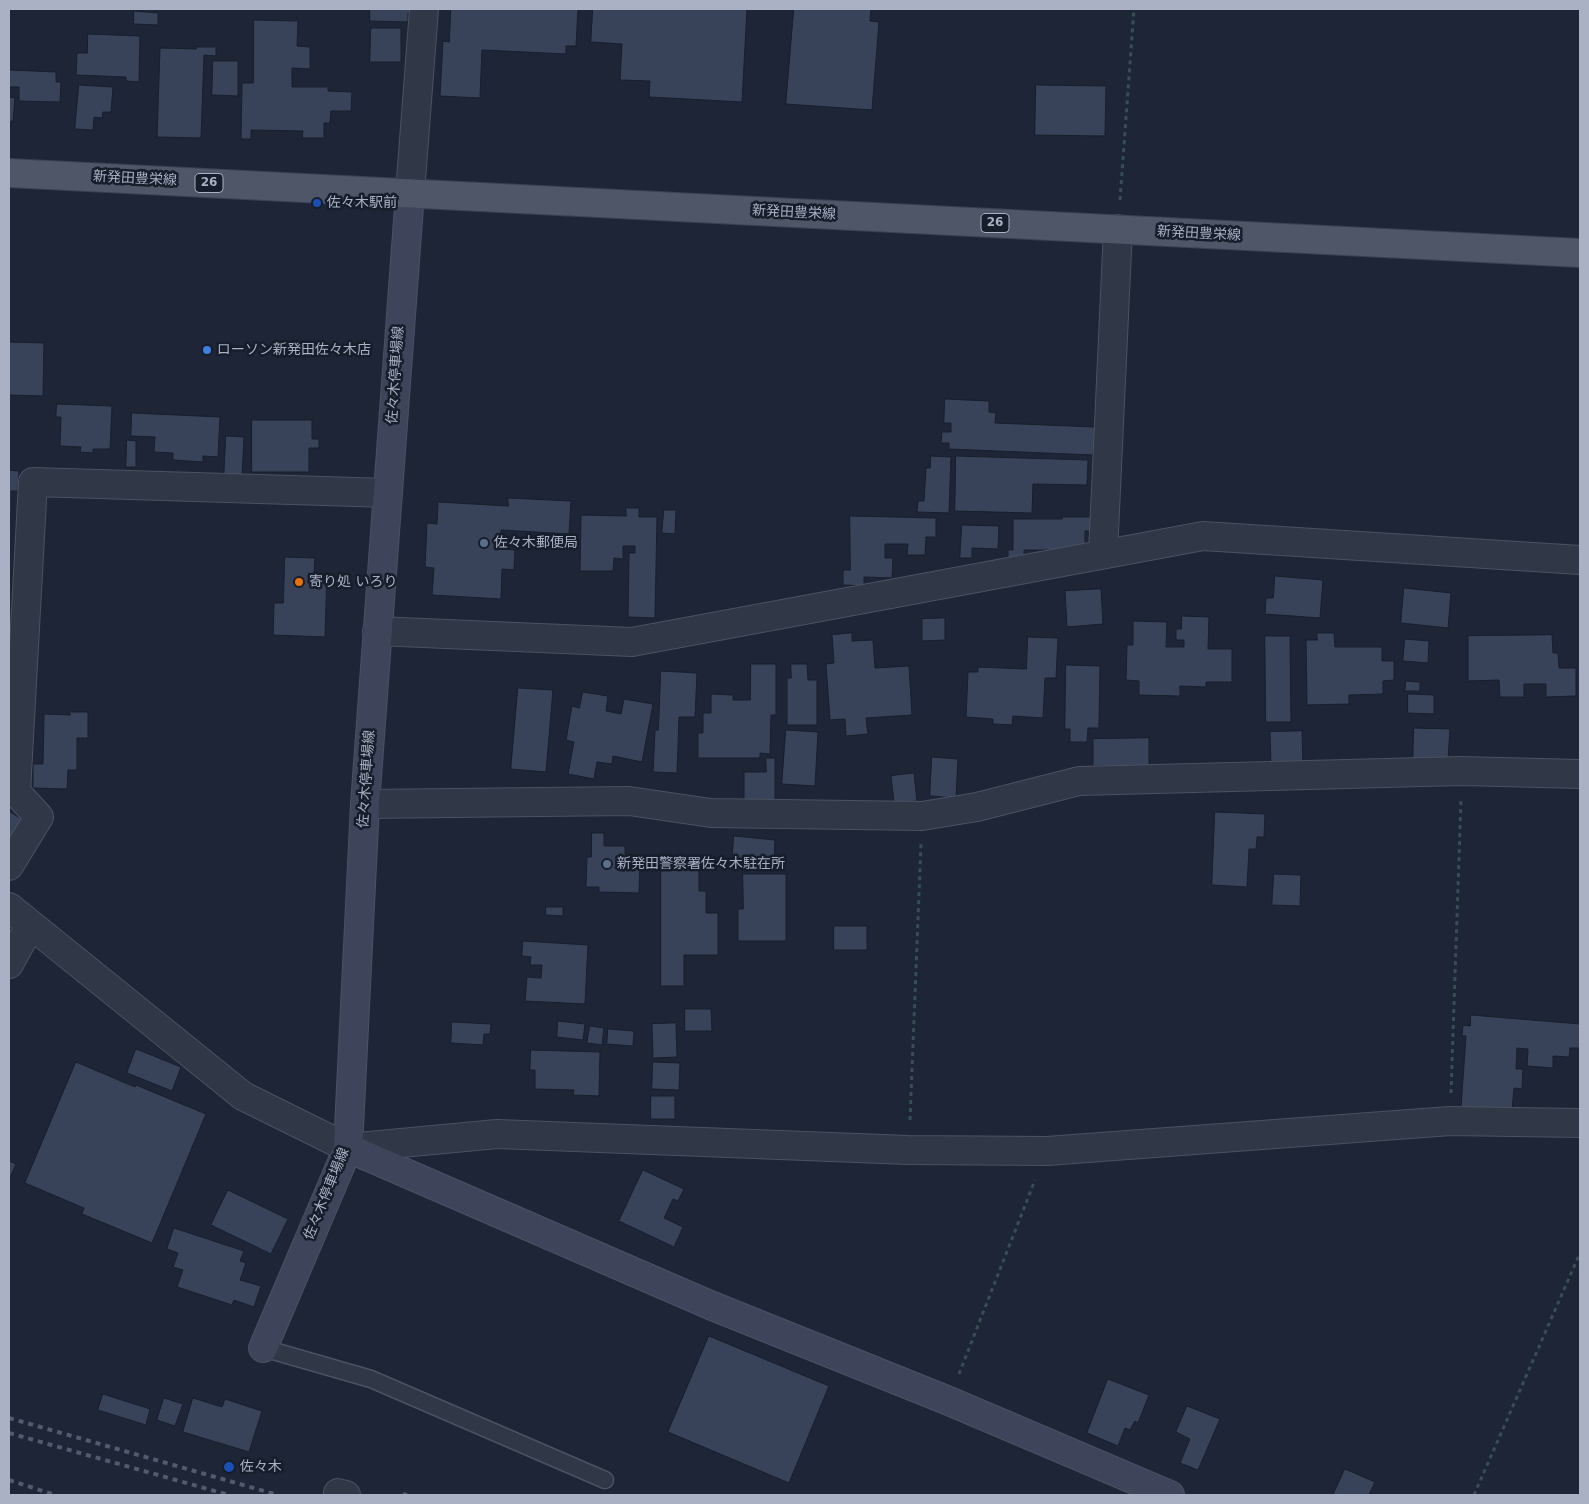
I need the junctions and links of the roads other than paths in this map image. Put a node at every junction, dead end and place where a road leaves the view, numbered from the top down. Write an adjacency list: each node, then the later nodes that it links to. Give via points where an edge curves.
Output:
1 (424, 9): 3 (street)
2 (9, 173): 3 (main road, 新発田豊栄線 / 26)
3 (410, 193): 4 (main road, 新発田豊栄線 / 26); 6 (main road, 佐々木停車場線)
4 (1118, 229): 5 (main road, 新発田豊栄線 / 26); 7 (street)
5 (1580, 253)
6 (388, 493): 8 (street, via 33,482); 10 (main road, 佐々木停車場線)
7 (1103, 554): 9 (street, via 1204,536); 10 (street, via 632,642)
8 (19, 556): 13 (street, via 16,792 39,817)
9 (1580, 560)
10 (377, 631): 12 (main road, 佐々木停車場線)
11 (1580, 774): 12 (street, via 1462,771 1079,781 977,807 922,816 711,813 629,801)
12 (365, 804): 18 (main road, 佐々木停車場線)
13 (9, 866)
14 (9, 907): 15 (street)
15 (30, 926): 16 (street); 18 (street, via 243,1096)
16 (9, 964)
17 (1580, 1123): 18 (street, via 1450,1121 1047,1151 908,1150 497,1134)
18 (348, 1148): 19 (main road, 佐々木停車場線); 21 (main road, via 710,1305 949,1401)
19 (263, 1348): 20 (lane, via 371,1379)
20 (605, 1480)
21 (1170, 1495)

